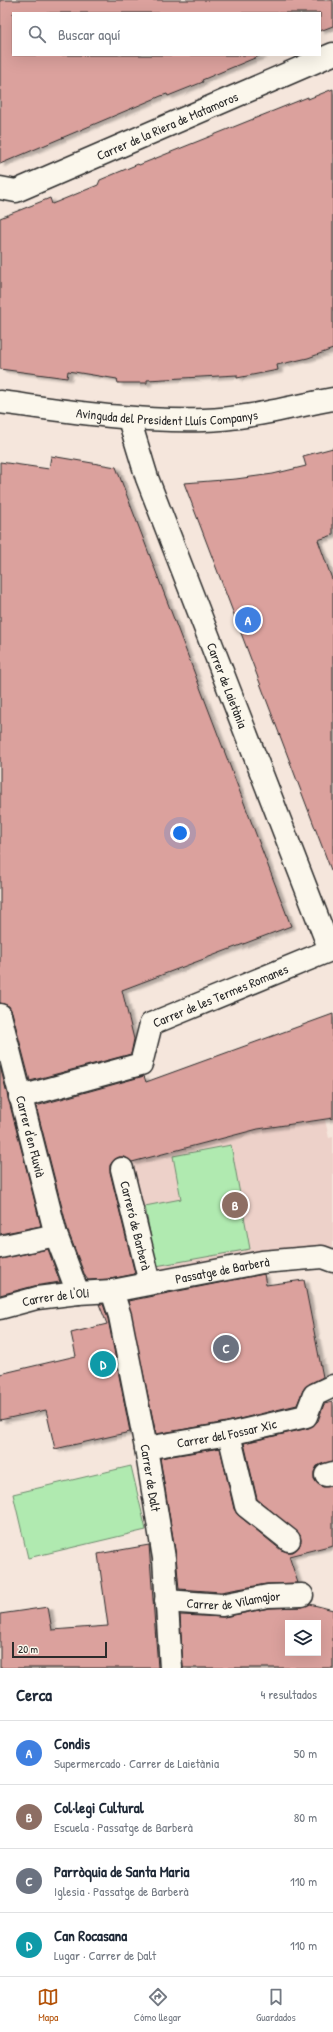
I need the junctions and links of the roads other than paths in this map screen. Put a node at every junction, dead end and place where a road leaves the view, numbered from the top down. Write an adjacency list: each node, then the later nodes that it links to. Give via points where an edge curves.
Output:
1 (333, 54): 2 (street, Carrer de la Riera de Matamoros)
2 (6, 193)
3 (333, 399): 5 (street, Avinguda del President Lluís Companys, via 256,414 204,420)
4 (0, 402): 5 (street, Avinguda del President Lluís Companys)
5 (128, 419): 6 (street, Carrer de Laietània, via 147,478)
6 (331, 949): 8 (street, Carrer de les Termes Romanes, via 151,1024 141,1064)
7 (0, 1015): 8 (street, Carrer d'en Fluvià)
8 (20, 1097): 10 (street, Carrer d'en Fluvià)
9 (122, 1168): 13 (street, Carreró de Barberà)
10 (56, 1235): 11 (street); 15 (street, Carrer d'en Fluvià)
11 (0, 1247)
12 (333, 1261): 13 (street, Passatge de Barberà, via 322,1257 262,1262)
13 (150, 1283): 14 (street, Passatge de Barberà)
14 (112, 1291): 15 (street, Carrer de l'Oli); 19 (street, Carrer de Dalt, via 120,1316)
15 (78, 1293): 16 (street, Carrer de l'Oli, via 38,1298)
16 (0, 1308)
17 (333, 1386): 18 (street, Carrer del Fossar Xic, via 314,1395 306,1416)
18 (229, 1434): 19 (street, Carrer del Fossar Xic); 20 (street, via 246,1506)
19 (146, 1448): 22 (street, Carrer de Dalt, via 164,1558)
20 (289, 1540)
21 (302, 1595): 22 (street, Carrer de Vilamajor, via 268,1596 222,1605)
22 (166, 1601): 23 (street, Carrer de Dalt)
23 (172, 1668)

